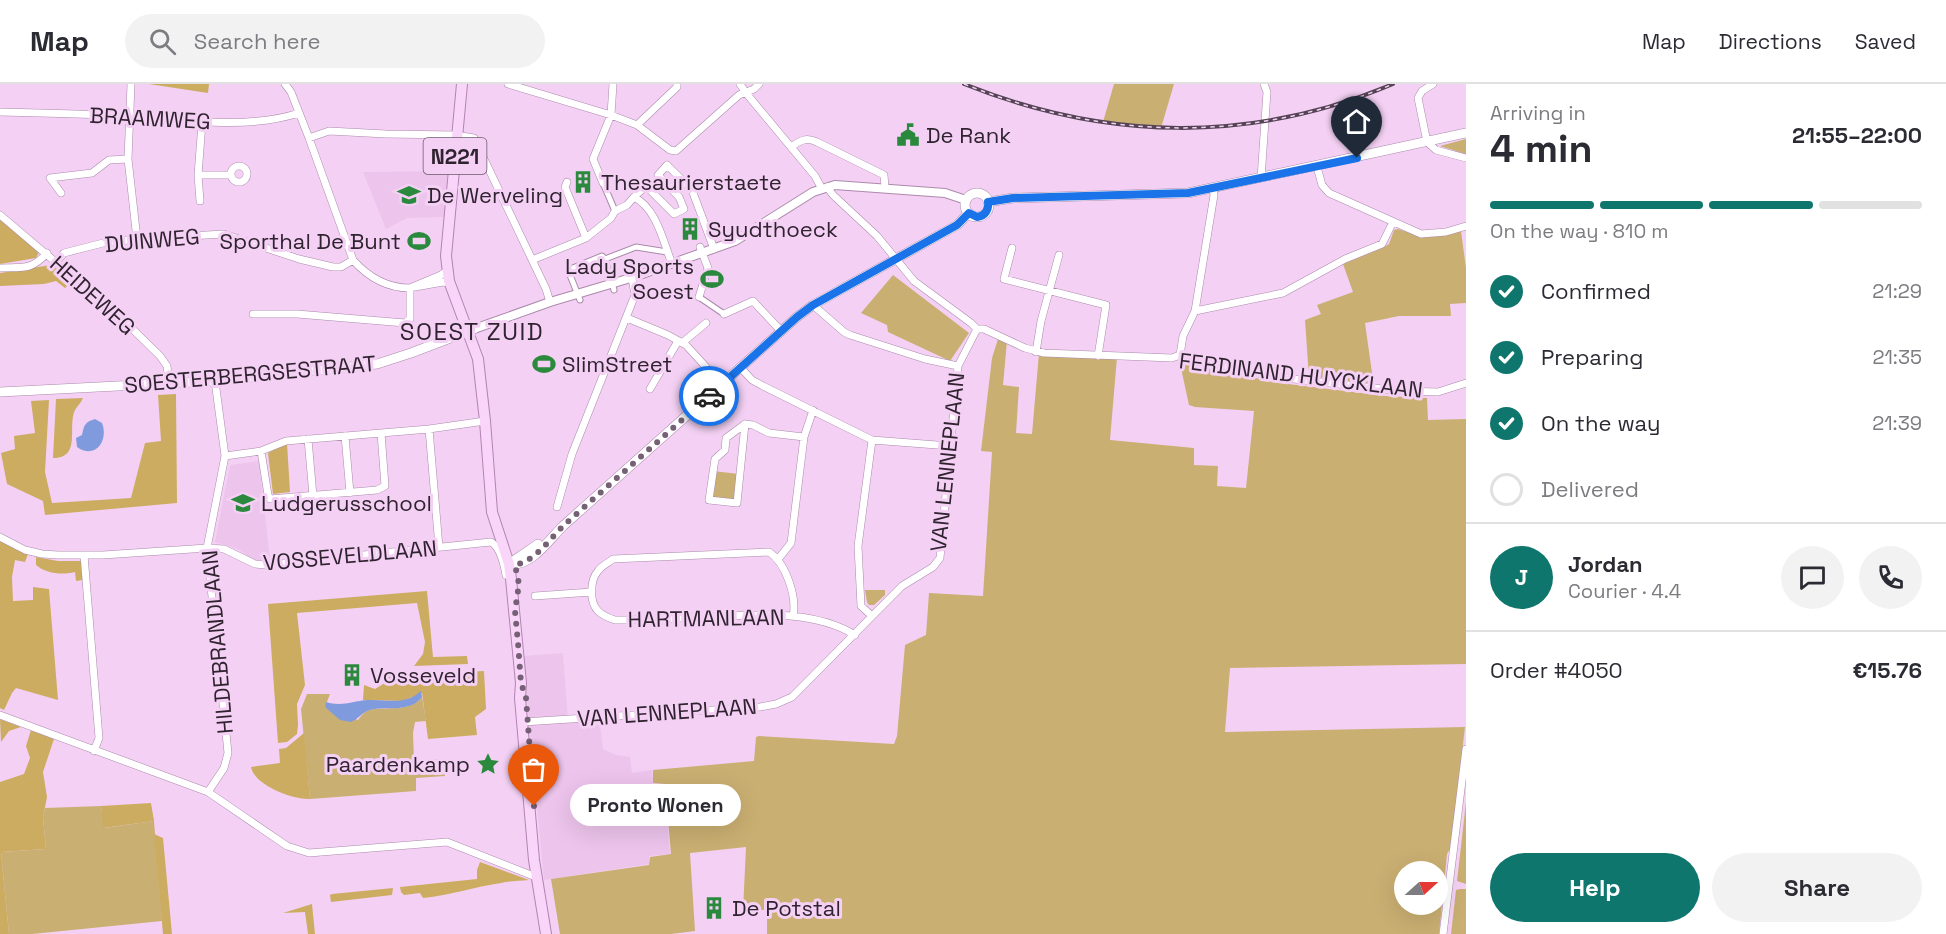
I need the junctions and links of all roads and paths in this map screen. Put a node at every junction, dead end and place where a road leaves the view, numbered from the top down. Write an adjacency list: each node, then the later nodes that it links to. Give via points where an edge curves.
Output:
1 (131, 84): 16 (street)
2 (285, 84): 14 (street)
3 (462, 84): 20 (main road, N221)
4 (468, 84): 20 (main road, N221)
5 (508, 84): 15 (street)
6 (613, 84): 15 (street)
7 (677, 84): 18 (street)
8 (740, 84): 12 (street, FERDINAND HUYCKLAAN)
9 (759, 84): 12 (street)
10 (1264, 84): 29 (street, via 1267,92)
11 (1433, 84): 22 (street, via 1418,98)
12 (746, 93): 18 (street, via 676,151); 23 (street, FERDINAND HUYCKLAAN)
13 (0, 112): 16 (street, BRAAMWEG)
14 (299, 112): 17 (street, BRAAMWEG, via 280,119); 21 (street)
15 (611, 115): 18 (street); 31 (street, via 593,159)
16 (130, 116): 17 (street, BRAAMWEG); 25 (street)
17 (202, 123): 27 (street)
18 (637, 125)
19 (1466, 133): 22 (main road)
20 (460, 136): 21 (street, via 329,130); 56 (street, via 474,138); 60 (main road, N221); 76 (main road, N221, via 452,254)
21 (309, 138): 55 (street)
22 (1427, 142): 24 (street, via 1436,150); 26 (main road)
23 (791, 147): 32 (street, FERDINAND HUYCKLAAN); 33 (street, via 808,138 884,175)
24 (1466, 158)
25 (128, 159): 35 (street, via 109,160 93,173 50,178); 46 (street)
26 (1317, 167): 29 (main road); 43 (street, via 1322,185 1329,193)
27 (198, 175): 28 (street); 38 (street)
28 (231, 175)
29 (1261, 178): 34 (main road)
30 (567, 182): 45 (street, via 565,188)
31 (603, 183): 40 (street)
32 (825, 188): 33 (street, SOESTERBERGSESTRAAT, via 843,184); 48 (street, SOESTERBERGSESTRAAT, via 735,241); 54 (street, FERDINAND HUYCKLAAN, via 877,236)
33 (885, 188): 37 (street, SOESTERBERGSESTRAAT, via 945,193)
34 (1213, 189): 39 (main road); 70 (street)
35 (61, 193)
36 (634, 197): 40 (street, via 627,206); 48 (street, via 646,186 674,214 684,209 679,197 658,175 668,165 692,190); 50 (street, via 650,210)
37 (966, 200): 39 (main road, via 977,193); 41 (main road)
38 (200, 201)
39 (988, 202): 41 (main road, via 984,215)
40 (615, 211): 45 (street)
41 (969, 213): 54 (main road, via 957,225)
42 (0, 215): 51 (street, HEIDEWEG)
43 (1393, 222): 44 (street, via 1426,234); 70 (street, via 1382,244 1283,292)
44 (1466, 226)
45 (586, 238): 56 (street)
46 (137, 239): 55 (street, DUINWEG, via 224,234 333,267); 57 (street, DUINWEG, via 64,253)
47 (1012, 248): 65 (street, via 1004,279)
48 (714, 249): 49 (street, SOESTERBERGSESTRAAT)
49 (701, 250): 58 (street, SOESTERBERGSESTRAAT); 67 (street, via 708,268)
50 (668, 252): 53 (street, via 636,247); 58 (street)
51 (46, 254): 57 (street, HEIDEWEG); 59 (street, via 32,266)
52 (1059, 255): 65 (street)
53 (605, 259): 63 (street); 66 (street, via 602,256 568,270)
54 (895, 259): 69 (main road); 75 (street, FERDINAND HUYCKLAAN, via 914,281)
55 (353, 260): 64 (street, via 361,270 382,282)
56 (532, 260): 68 (street)
57 (56, 262): 86 (street, HEIDEWEG, via 163,359)
58 (672, 264): 61 (street, SOESTERBERGSESTRAAT)
59 (0, 268)
60 (447, 271): 62 (main road, N221); 64 (street)
61 (632, 278): 63 (street, SOESTERBERGSESTRAAT); 73 (street, via 635,294)
62 (449, 283): 64 (street); 76 (main road, N221)
63 (613, 287): 66 (street, SOESTERBERGSESTRAAT)
64 (410, 288): 71 (street, via 410,319 405,323)
65 (1050, 290): 79 (street); 81 (street, via 1106,305)
66 (579, 297): 68 (street, SOESTERBERGSESTRAAT)
67 (699, 297): 72 (street)
68 (550, 302): 76 (street, SOESTERBERGSESTRAAT)
69 (813, 305): 77 (main road); 82 (street, via 850,335 926,360)
70 (1195, 311): 80 (street)
71 (253, 314)
72 (724, 314): 77 (street, via 753,301)
73 (627, 318): 78 (street); 104 (street, via 572,454)
74 (706, 323): 78 (street)
75 (976, 329): 79 (street, FERDINAND HUYCKLAAN); 82 (street, VAN LENNEPLAAN)
76 (471, 330): 84 (main road, SOESTERBERGSESTRAAT, via 376,364); 91 (main road, N221)
77 (781, 331): 83 (main road)
78 (680, 342): 87 (street); 88 (street)
79 (1035, 352): 81 (street, FERDINAND HUYCKLAAN)
80 (1180, 355): 81 (street, FERDINAND HUYCKLAAN); 85 (street, FERDINAND HUYCKLAAN, via 1191,361 1285,378 1401,391 1438,392)
81 (1098, 356)
82 (958, 366): 99 (street, VAN LENNEPLAAN)
83 (740, 368): 87 (main road); 90 (street, via 752,380)
84 (215, 381): 86 (main road, SOESTERBERGSESTRAAT); 101 (street, HILDEBRANDLAAN)
85 (1466, 383)
86 (169, 384): 89 (main road, SOESTERBERGSESTRAAT)
87 (724, 387): 110 (main road, via 551,537)
88 (650, 389)
89 (0, 392)
90 (813, 410): 96 (street); 98 (street)
91 (485, 421): 93 (street); 110 (main road, N221, via 491,497)
92 (745, 424): 92 (street, via 738,503 709,500 715,459 725,450 726,438); 96 (street, via 769,433)
93 (429, 429): 94 (street); 107 (street)
94 (381, 433): 95 (street); 102 (street, via 385,486)
95 (345, 436): 97 (street); 102 (street)
96 (804, 437): 109 (street, via 791,543)
97 (308, 439): 100 (street, via 286,441); 103 (street)
98 (872, 440): 99 (street); 115 (street, via 858,546 861,606)
99 (950, 446): 115 (street, VAN LENNEPLAAN, via 940,558 933,567 902,586)
100 (261, 451): 101 (street); 103 (street, via 270,498)
101 (225, 456): 106 (street, HILDEBRANDLAAN)
102 (350, 493): 103 (street)
103 (313, 496)
104 (558, 507)
105 (0, 537): 108 (street, VOSSEVELDLAAN, via 42,554)
106 (207, 548): 107 (street, VOSSEVELDLAAN, via 224,549 265,565); 108 (street, VOSSEVELDLAAN); 121 (street, HILDEBRANDLAAN, via 228,753 224,768)
107 (439, 548): 113 (street, VOSSEVELDLAAN, via 491,542 496,545 504,566)
108 (84, 555): 120 (street, via 99,738)
109 (779, 558): 111 (street, via 760,551 613,560 594,576); 114 (street, via 791,588)
110 (512, 563): 118 (main road, N221, via 519,588 515,611 520,698)
111 (592, 592): 112 (street); 114 (street, HARTMANLAAN, via 596,610 615,620)
112 (535, 596)
113 (508, 597)
114 (793, 616): 116 (street, HARTMANLAAN, via 843,627)
115 (872, 616): 116 (street, VAN LENNEPLAAN)
116 (855, 634): 118 (street, VAN LENNEPLAAN, via 792,697 776,704)
117 (0, 715): 120 (street)
118 (526, 722): 122 (main road, N221); 126 (main road, N221)
119 (1466, 749): 127 (street)
120 (94, 751): 121 (street)
121 (208, 792): 123 (street, via 296,850 447,842)
122 (534, 860): 123 (street); 124 (main road, N221)
123 (514, 867): 124 (street)
124 (536, 877): 125 (main road, N221)
125 (546, 934)
126 (551, 934)
127 (1443, 934)

